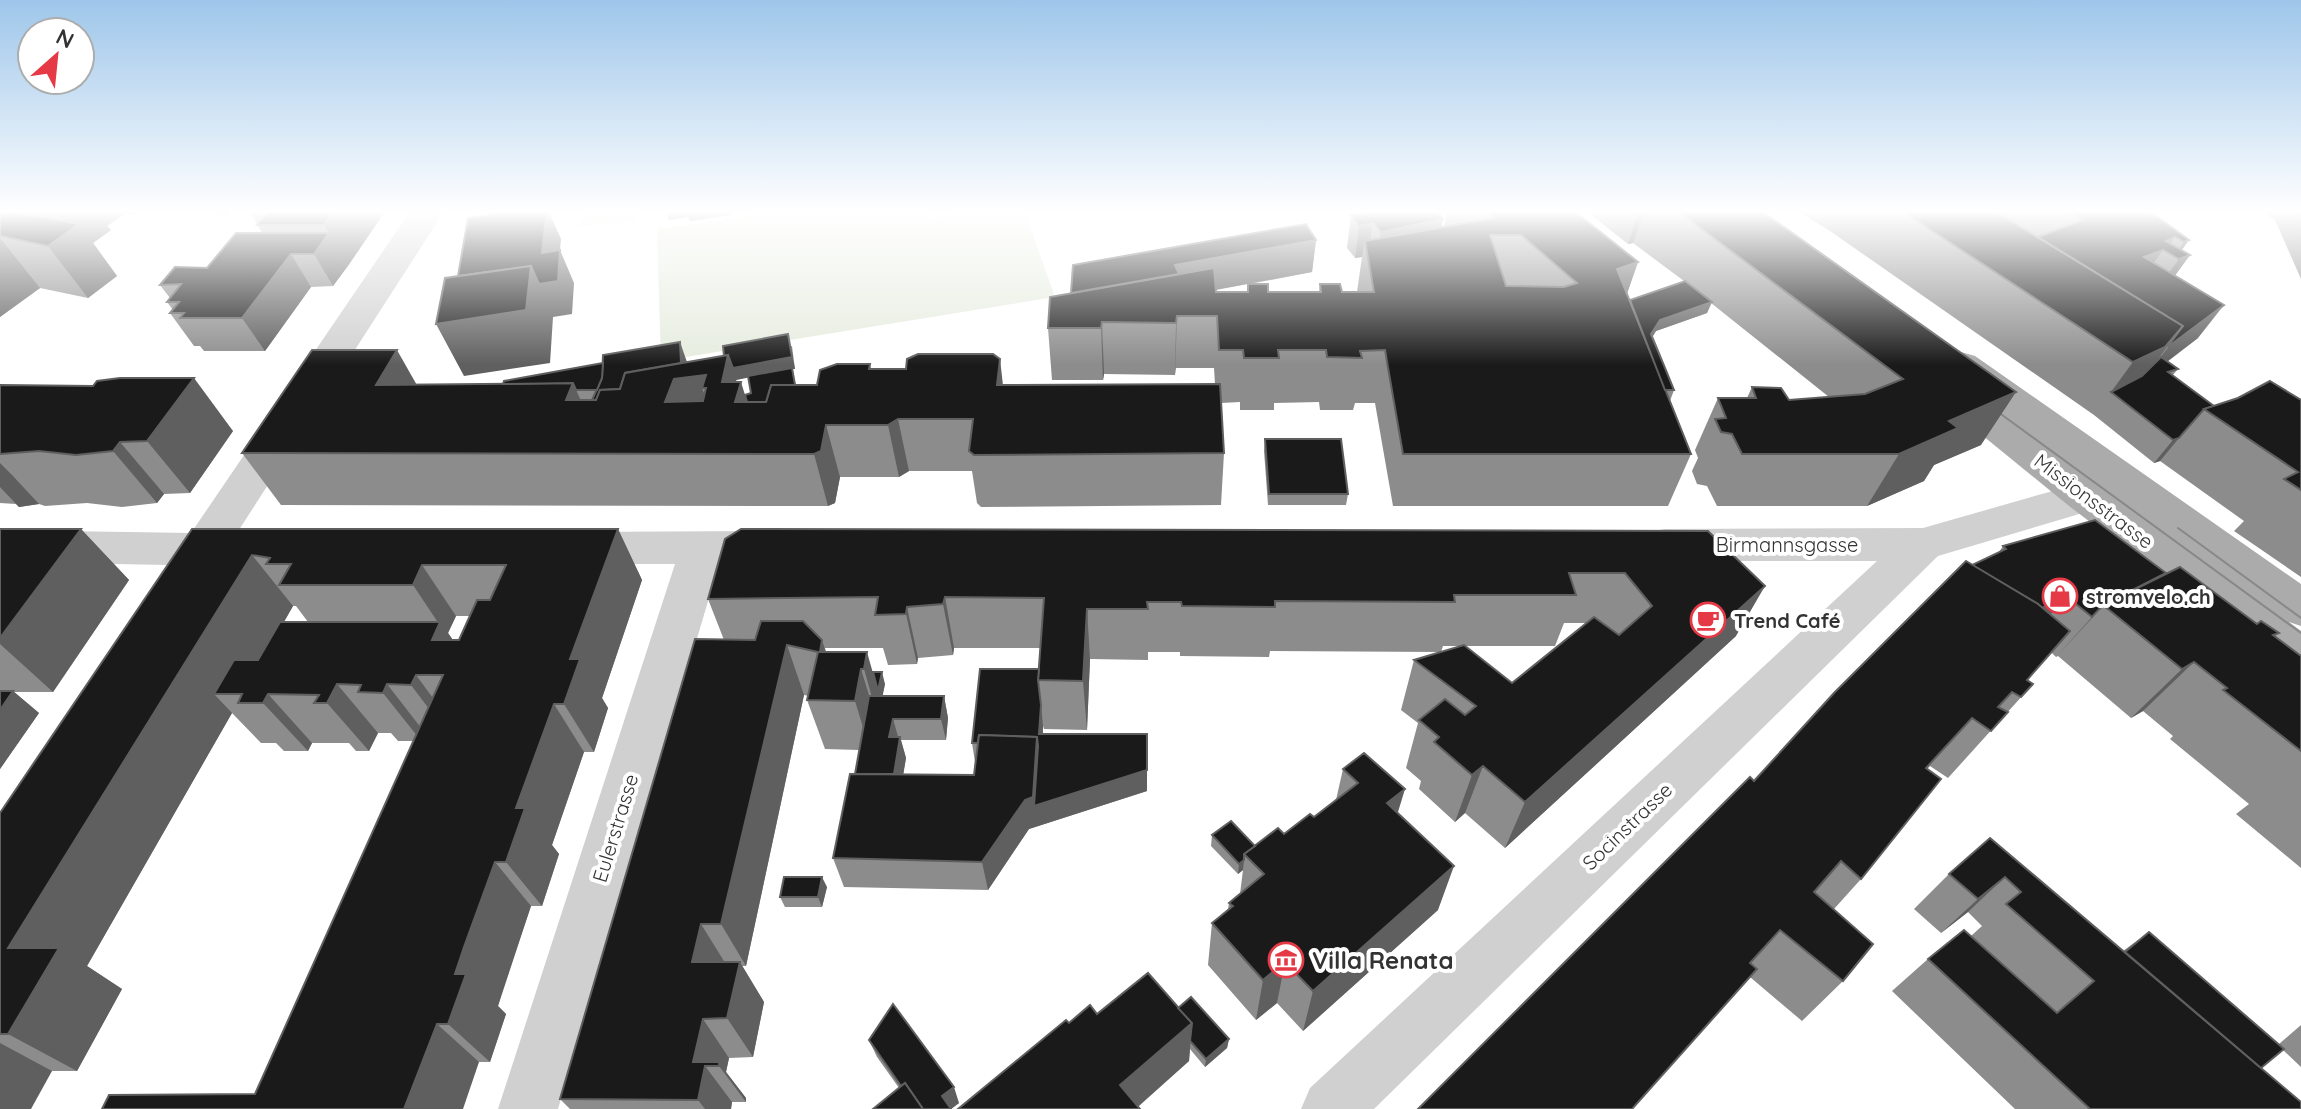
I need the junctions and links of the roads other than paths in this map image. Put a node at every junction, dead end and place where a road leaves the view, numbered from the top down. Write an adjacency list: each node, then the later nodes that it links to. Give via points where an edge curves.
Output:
1 (394, 262): 11 (street)
2 (1930, 360): 3 (main road, Missionsstrasse, via 1945,353)
3 (2104, 487): 4 (street, Birmannsgasse); 13 (main road, Missionsstrasse); 14 (main road, Missionsstrasse)
4 (1923, 544): 5 (street, Birmannsgasse); 16 (street, Socinstrasse)
5 (1623, 545)
6 (0, 546): 11 (street)
7 (702, 547): 8 (street); 9 (street); 15 (street, Eulerstrasse)
8 (827, 547)
9 (531, 548)
10 (281, 550): 11 (street)
11 (203, 551): 12 (street)
12 (167, 603)
13 (2301, 608)
14 (2301, 656)
15 (528, 1109)
16 (1331, 1109)

